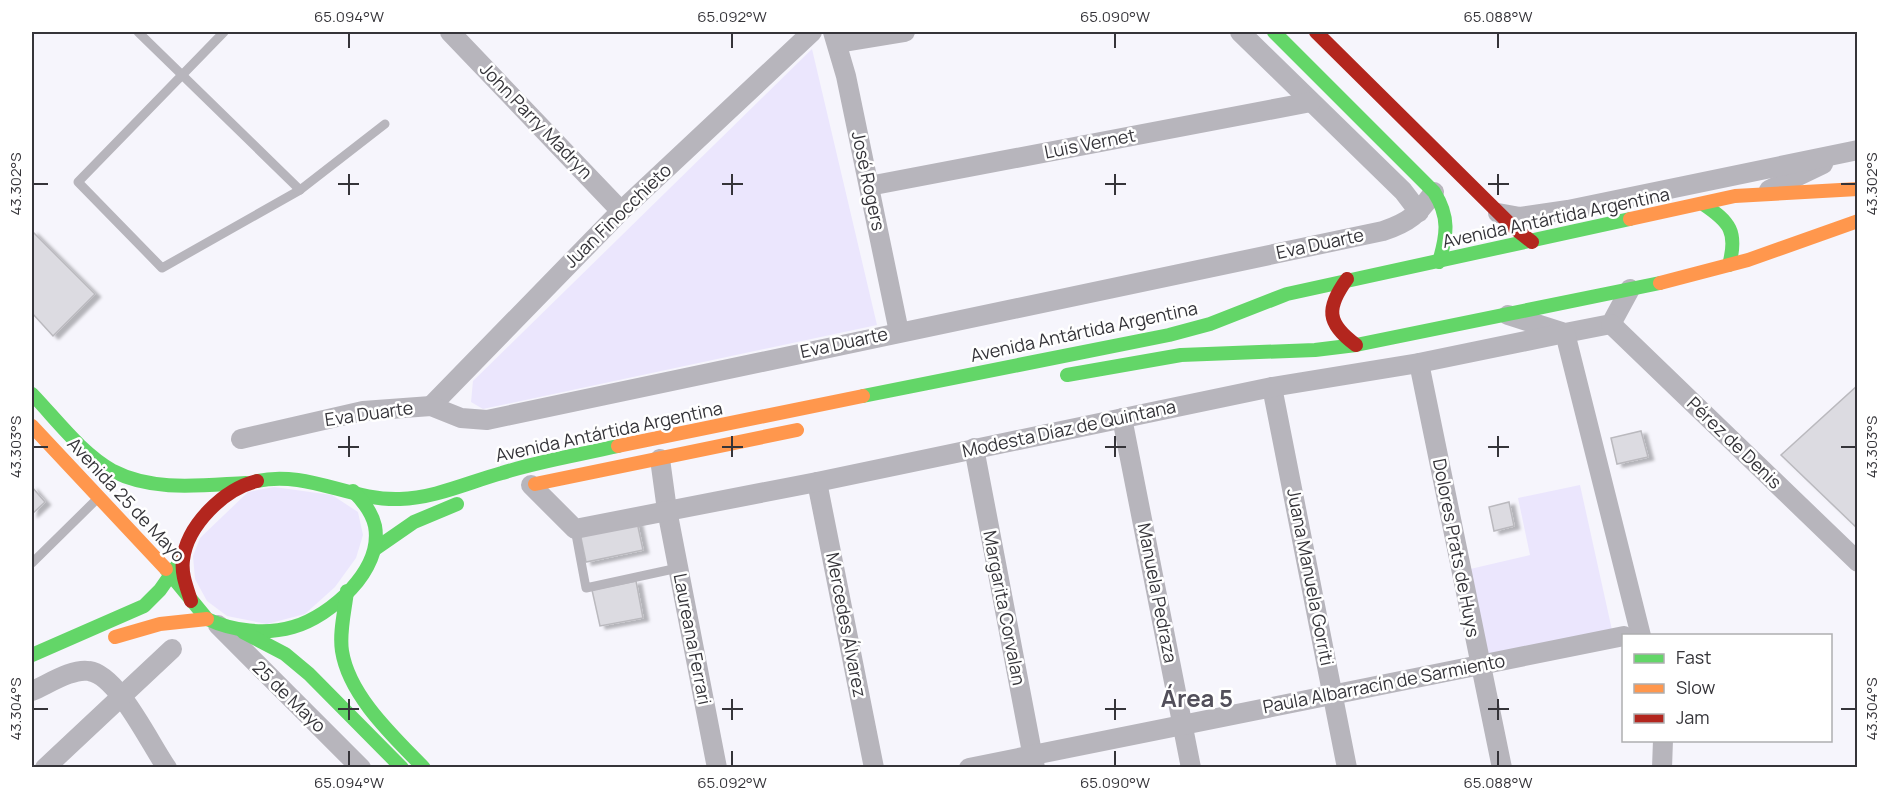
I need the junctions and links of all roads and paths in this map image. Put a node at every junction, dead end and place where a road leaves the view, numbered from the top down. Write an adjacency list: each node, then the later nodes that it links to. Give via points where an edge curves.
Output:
1 (138, 32): 10 (lane)
2 (224, 32): 10 (lane)
3 (450, 32): 20 (street, John Parry Madryn)
4 (812, 32): 20 (street, Juan Finocchieto)
5 (905, 32): 9 (street)
6 (1240, 32): 11 (street)
7 (1274, 32): 17 (main road)
8 (1316, 32): 22 (main road)
9 (836, 37): 14 (street, José Rogers)
10 (183, 76): 16 (lane); 16 (lane, via 78,182 162,268)
11 (1311, 102): 14 (street, Luis Vernet); 21 (street, via 1403,191)
12 (385, 124): 16 (lane)
13 (1852, 151): 18 (street); 22 (street, via 1568,210 1520,217)
14 (869, 186): 31 (street, José Rogers)
15 (1857, 189): 18 (main road, Avenida Antártida Argentina)
16 (300, 190)
17 (1434, 192): 21 (street, Eva Duarte); 25 (main road, via 1449,220)
18 (1764, 193): 19 (main road, Avenida Antártida Argentina)
19 (1703, 204): 24 (main road, Avenida Antártida Argentina); 26 (main road, via 1730,223 1734,241)
20 (621, 211): 38 (street, Juan Finocchieto)
21 (1419, 213): 31 (street, Eva Duarte, via 1383,231)
22 (1498, 213): 24 (main road)
23 (1857, 222): 26 (main road, Avenida Antártida Argentina)
24 (1532, 242): 25 (main road, Avenida Antártida Argentina)
25 (1439, 262): 27 (main road, Avenida Antártida Argentina)
26 (1729, 265): 28 (main road, Avenida Antártida Argentina)
27 (1347, 279): 33 (main road, via 1335,295 1332,320 1335,329); 48 (main road, Avenida Antártida Argentina, via 1287,294 1210,324 1168,335 528,466 420,497 401,500)
28 (1630, 289): 29 (main road, Avenida Antártida Argentina); 30 (street)
29 (1505, 314): 32 (street); 33 (main road, Avenida Antártida Argentina)
30 (1611, 324): 32 (street, Modesta Díaz de Quintana); 55 (street, Pérez de Denis)
31 (899, 332): 38 (street, Eva Duarte, via 486,420 461,418)
32 (1565, 333): 34 (street, Modesta Díaz de Quintana); 62 (street)
33 (1356, 345): 35 (main road, Avenida Antártida Argentina, via 1181,355)
34 (1419, 363): 36 (street, Modesta Díaz de Quintana); 67 (street, Dolores Prats de Huys)
35 (1053, 377)
36 (1272, 387): 39 (street, Modesta Díaz de Quintana); 69 (street, Juana Manuela Gorriti)
37 (32, 394): 46 (main road, Avenida 25 de Mayo, via 90,453 122,475 153,484)
38 (431, 406): 42 (street, Eva Duarte, via 363,411)
39 (1122, 418): 43 (street, Modesta Díaz de Quintana); 71 (street, Manuela Pedraza)
40 (32, 426): 49 (main road, Avenida 25 de Mayo)
41 (808, 428): 44 (main road, Avenida Antártida Argentina)
42 (241, 439)
43 (974, 448): 45 (street, Modesta Díaz de Quintana); 73 (street, Margarita Corvalan)
44 (660, 459): 47 (main road, Avenida Antártida Argentina); 51 (street, Laureana Ferrari)
45 (817, 482): 51 (street, Modesta Díaz de Quintana); 80 (street, Mercedes Álvarez)
46 (248, 483): 48 (main road, via 292,476); 54 (main road, via 220,501 199,523)
47 (526, 486): 52 (street)
48 (353, 491): 53 (main road, via 369,508)
49 (99, 496): 56 (lane); 58 (main road, Avenida 25 de Mayo)
50 (471, 500): 53 (main road, via 425,515)
51 (667, 510): 52 (street, Modesta Díaz de Quintana); 57 (street, Laureana Ferrari)
52 (575, 529): 57 (lane, via 586,588)
53 (375, 549): 59 (main road, via 360,577)
54 (183, 557): 58 (main road); 60 (main road)
55 (1857, 562)
56 (32, 563)
57 (678, 568): 79 (street, Laureana Ferrari)
58 (171, 574): 60 (main road, Avenida 25 de Mayo); 66 (main road, via 144,606)
59 (347, 591): 61 (main road, via 322,614 296,626 270,630); 78 (main road, via 342,652 346,672 396,740)
60 (191, 601): 61 (main road)
61 (220, 623): 64 (main road, via 173,620 138,627); 76 (street, 25 de Mayo); 77 (main road, via 285,654)
62 (1632, 634)
63 (1622, 637): 67 (street, Paula Albarracín de Sarmiento)
64 (106, 641)
65 (172, 649): 70 (street)
66 (32, 655)
67 (1479, 665): 69 (street, Paula Albarracín de Sarmiento); 84 (street, Dolores Prats de Huys)
68 (32, 691): 70 (street, via 89,670 106,679)
69 (1333, 694): 71 (street, Paula Albarracín de Sarmiento); 83 (street, Juana Manuela Gorriti)
70 (120, 696): 74 (street); 75 (street)
71 (1183, 724): 73 (street, Paula Albarracín de Sarmiento); 82 (street, Manuela Pedraza)
72 (1663, 742): 85 (street)
73 (1034, 761): 81 (street, Paula Albarracín de Sarmiento)
74 (45, 768)
75 (167, 768)
76 (361, 768)
77 (402, 768)
78 (424, 768)
79 (717, 768)
80 (874, 768)
81 (969, 768)
82 (1191, 768)
83 (1347, 768)
84 (1502, 768)
85 (1662, 768)

